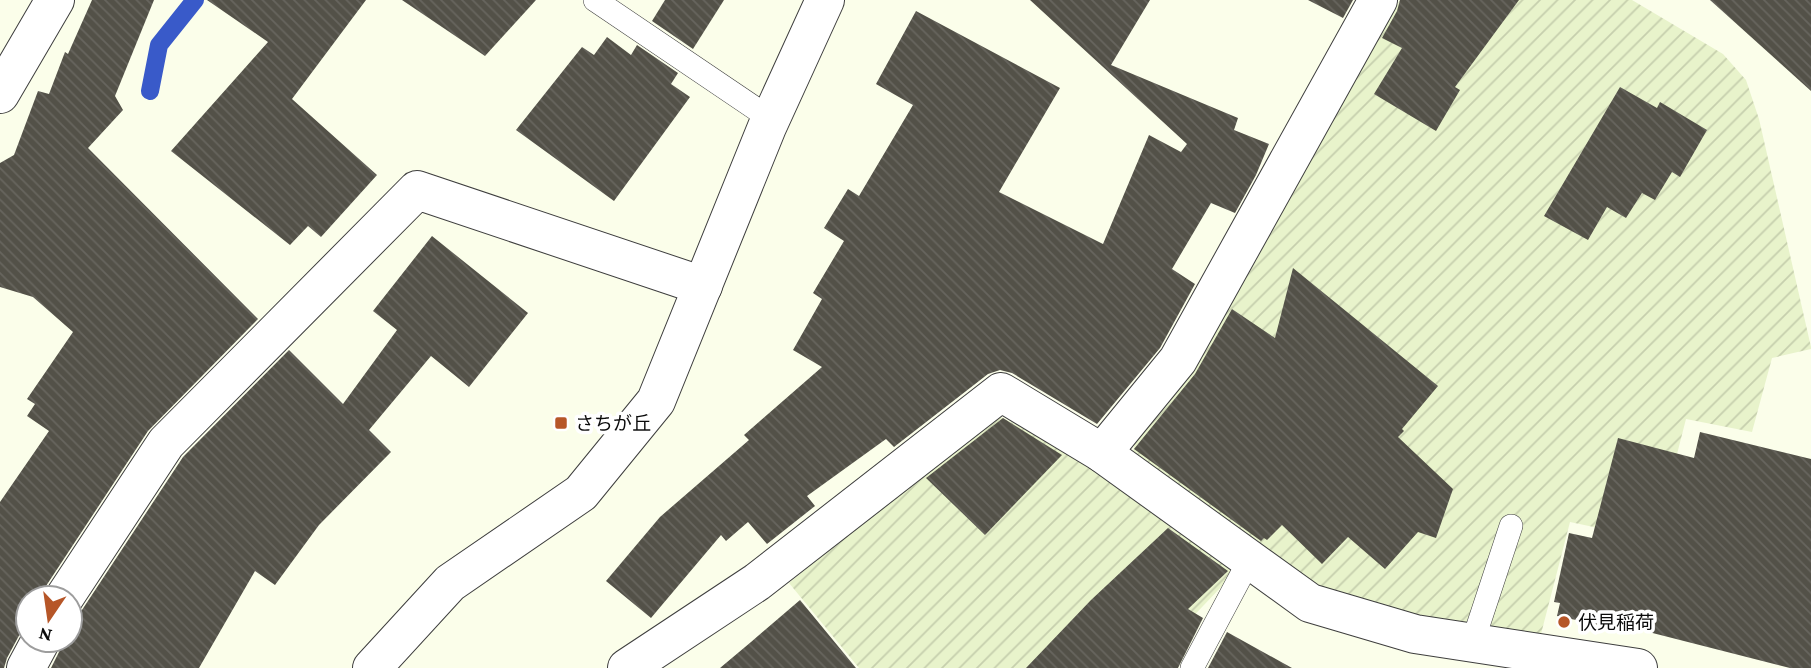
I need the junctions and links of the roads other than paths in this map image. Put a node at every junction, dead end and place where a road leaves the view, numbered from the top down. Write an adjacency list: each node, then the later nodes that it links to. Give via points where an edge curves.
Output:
1 (55, 0): 5 (street)
2 (595, 0): 6 (lane)
3 (825, 0): 6 (street)
4 (1378, 0): 8 (street, via 1178,360)
5 (0, 94)
6 (771, 119): 7 (street)
7 (703, 286): 11 (street, via 417,190 166,443); 13 (street, via 656,401 581,493 450,583)
8 (1102, 453): 10 (street); 14 (street, via 1001,392 757,582)
9 (1511, 526): 12 (lane)
10 (1250, 559): 12 (street, via 1310,603 1415,635); 15 (lane)
11 (73, 584)
12 (1472, 644): 16 (street)
13 (372, 668)
14 (627, 668)
15 (1192, 668)
16 (1638, 668)

